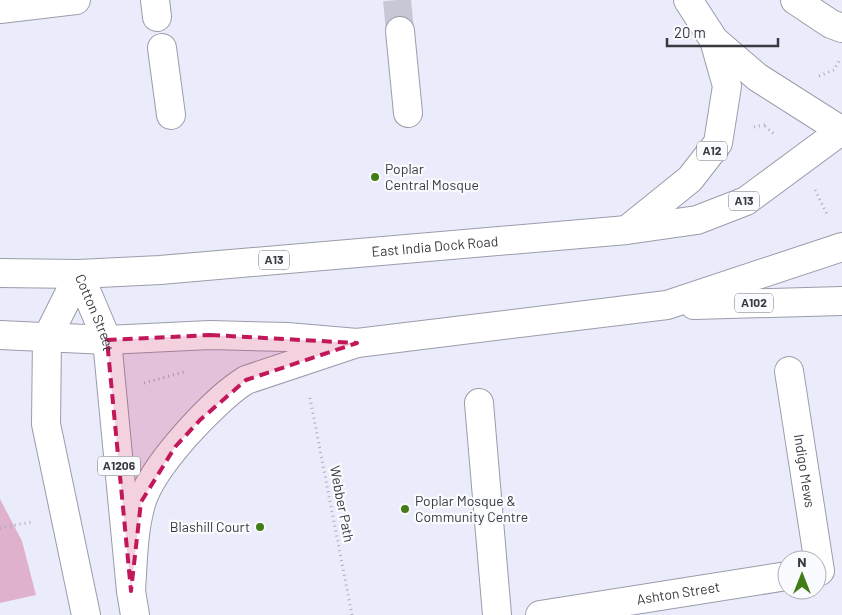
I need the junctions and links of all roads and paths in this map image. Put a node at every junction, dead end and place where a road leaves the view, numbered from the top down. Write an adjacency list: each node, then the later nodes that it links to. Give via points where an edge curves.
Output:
1 (76, 0): 4 (main road)
2 (688, 0): 7 (main road, A12)
3 (795, 0): 5 (main road)
4 (0, 8)
5 (842, 28)
6 (400, 32): 11 (main road)
7 (714, 40): 16 (main road, A12, via 757,76); 20 (main road, A12, via 727,86 718,143 690,178)
8 (162, 48): 12 (main road)
9 (842, 56): 10 (path, via 834,70)
10 (816, 77)
11 (408, 113)
12 (171, 116)
13 (773, 121): 14 (path)
14 (765, 126): 15 (path); 17 (path)
15 (749, 128)
16 (842, 130): 20 (main road, East India Dock Road / A13, via 746,201 697,220)
17 (776, 136)
18 (813, 185): 19 (path)
19 (831, 222)
20 (627, 230): 23 (main road, East India Dock Road / A13)
21 (842, 247): 25 (main road)
22 (0, 273): 23 (main road, East India Dock Road / A13)
23 (79, 274): 27 (main road, Cotton Street); 28 (main road, Cotton Street / A1206)
24 (842, 302): 25 (main road, A102)
25 (667, 305): 29 (main road)
26 (0, 335): 27 (main road)
27 (47, 338): 28 (main road); 40 (main road, Cotton Street, via 46,424)
28 (107, 340): 29 (main road, via 210,336 287,337); 39 (main road, Cotton Street / A1206)
29 (357, 343): 39 (main road, A1206, via 246,380 232,389 175,447 142,502 134,539)
30 (187, 371): 32 (path)
31 (789, 371): 37 (main road, Indigo Mews)
32 (138, 385)
33 (310, 398): 41 (path, Webber Path)
34 (479, 403): 42 (main road)
35 (38, 521): 36 (path)
36 (0, 528)
37 (822, 550)
38 (777, 578): 43 (main road, Ashton Street)
39 (133, 603)
40 (86, 615)
41 (352, 615)
42 (497, 615)
43 (540, 615)

